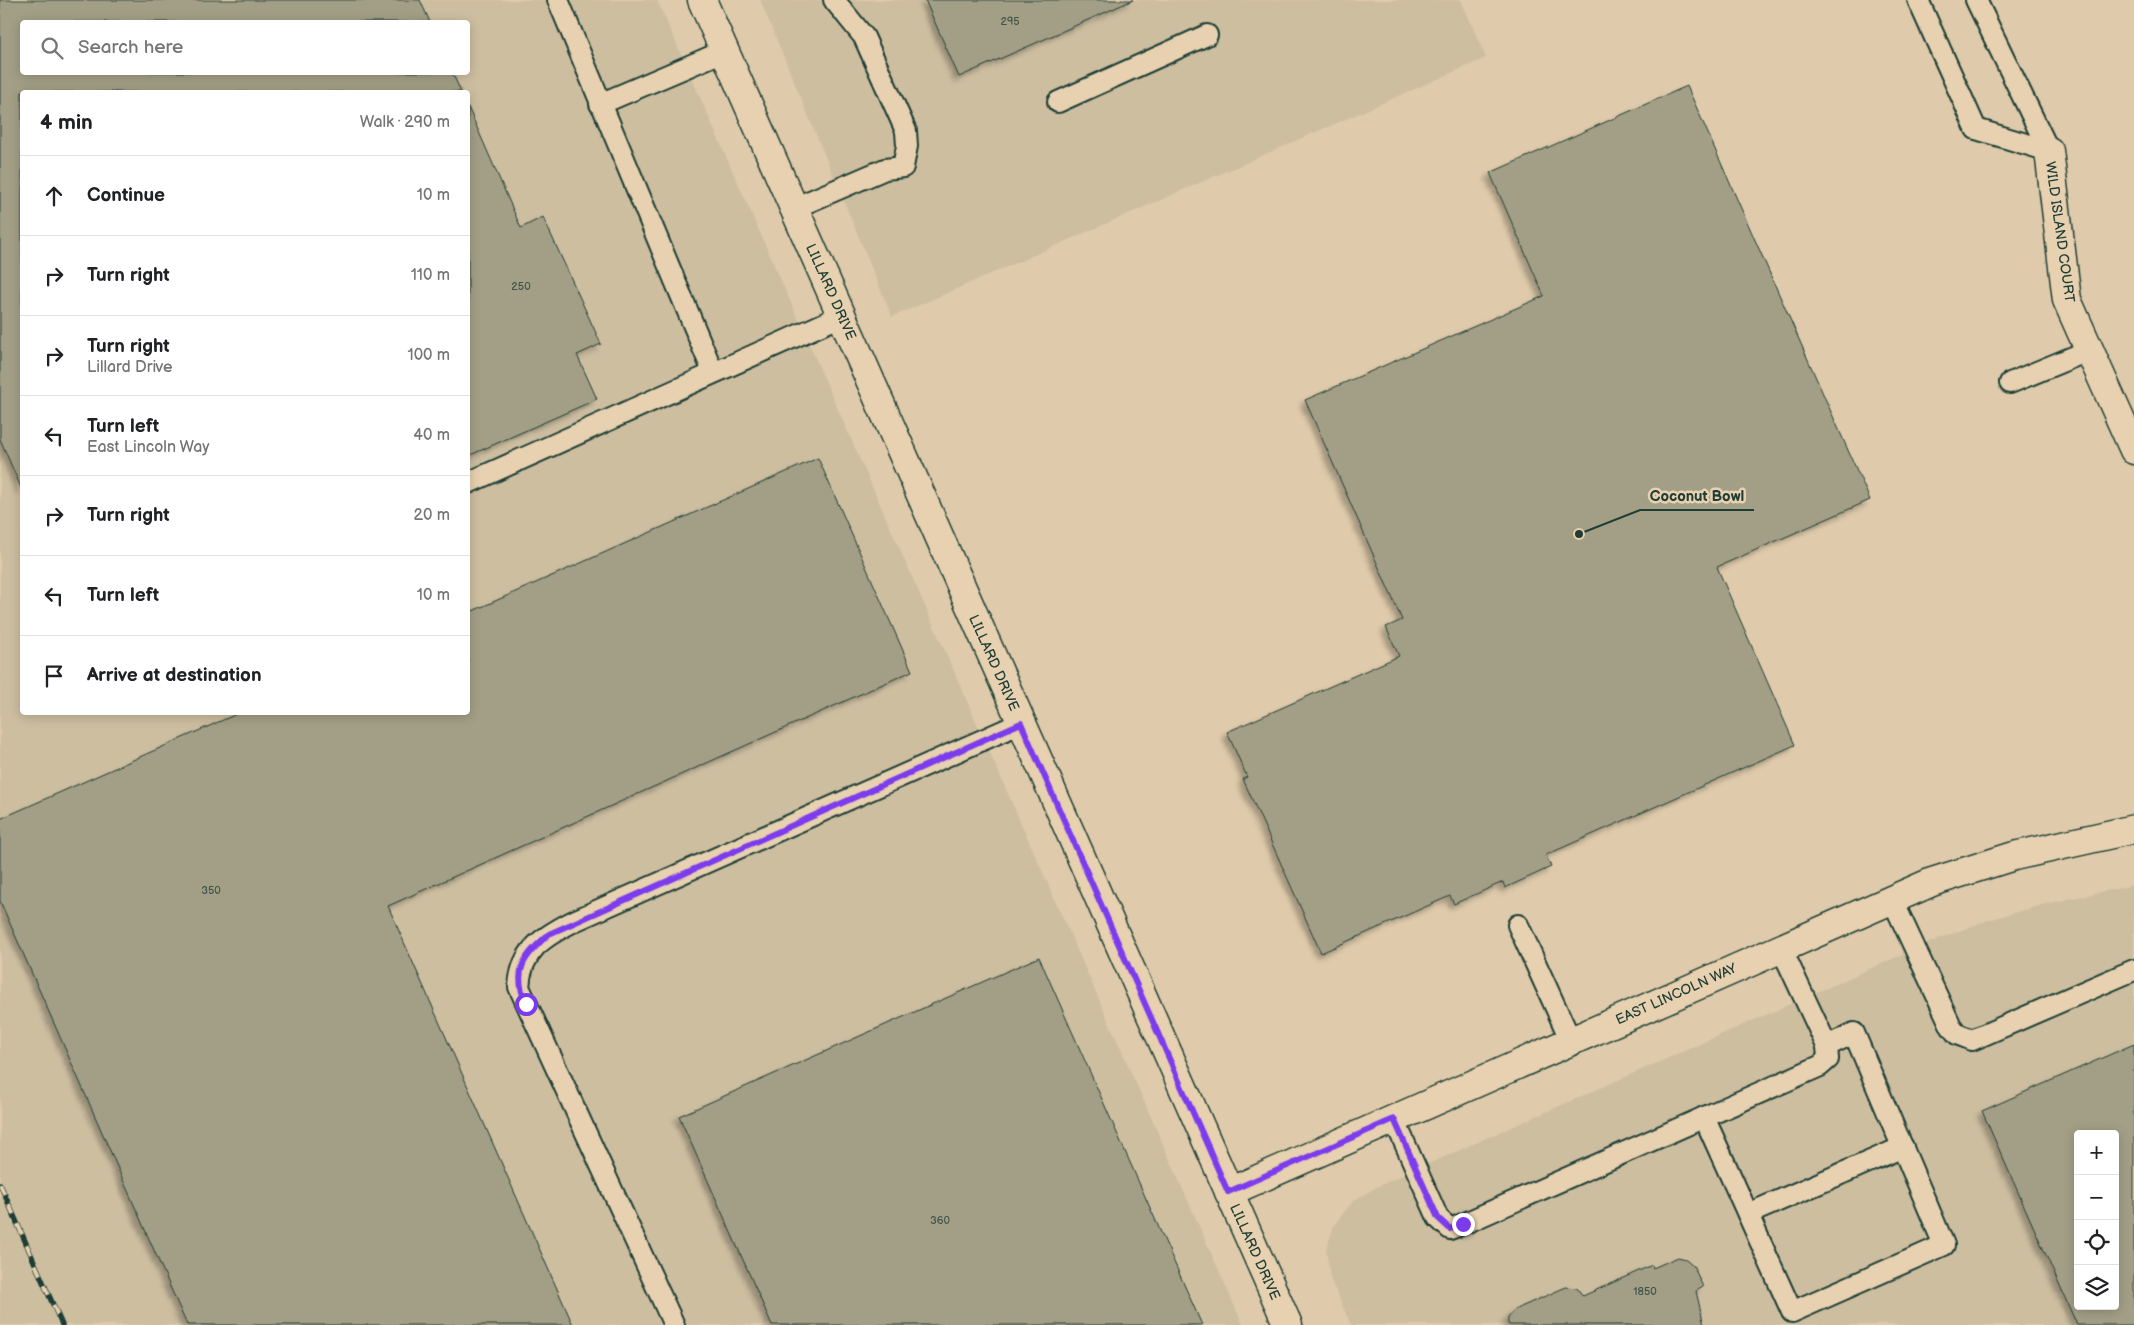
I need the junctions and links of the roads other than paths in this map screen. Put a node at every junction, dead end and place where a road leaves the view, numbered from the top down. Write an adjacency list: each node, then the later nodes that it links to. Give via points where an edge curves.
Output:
1 (558, 0): 9 (lane)
2 (702, 0): 7 (street, LILLARD DRIVE)
3 (834, 0): 11 (lane, via 864,37 906,131 906,153 903,167 885,169)
4 (1918, 0): 10 (lane, via 1976,128)
5 (1976, 0): 10 (lane)
6 (1207, 35): 8 (lane)
7 (724, 50): 9 (lane); 11 (street, LILLARD DRIVE)
8 (1058, 102)
9 (600, 104): 14 (lane)
10 (2049, 151): 13 (street, WILD ISLAND COURT, via 2067,300)
11 (794, 208): 12 (street, LILLARD DRIVE)
12 (841, 316): 14 (lane); 18 (street, LILLARD DRIVE)
13 (2090, 350): 15 (lane); 16 (street, WILD ISLAND COURT)
14 (713, 372): 17 (lane)
15 (2010, 383)
16 (2134, 450)
17 (470, 482)
18 (1021, 723): 29 (street, LILLARD DRIVE); 31 (lane, via 574,921 549,934 530,950 520,972 519,987)
19 (2134, 829): 20 (street, EAST LINCOLN WAY, via 2014,856 1932,882)
20 (1892, 899): 22 (street, EAST LINCOLN WAY); 23 (lane, via 1951,1026 1957,1034 1972,1040)
21 (1518, 925): 24 (lane)
22 (1781, 948): 24 (street, EAST LINCOLN WAY); 25 (lane)
23 (2134, 970)
24 (1571, 1041): 27 (street, EAST LINCOLN WAY)
25 (1827, 1046): 26 (lane, via 1828,1059 1820,1066); 28 (lane, via 1854,1033)
26 (1704, 1117): 27 (lane, via 1450,1229 1438,1218); 30 (lane)
27 (1394, 1119): 29 (street, EAST LINCOLN WAY)
28 (1903, 1147): 30 (lane); 30 (lane, via 1944,1245 1792,1312)
29 (1228, 1192): 32 (street, LILLARD DRIVE)
30 (1748, 1214)
31 (674, 1325)
32 (1288, 1325)

